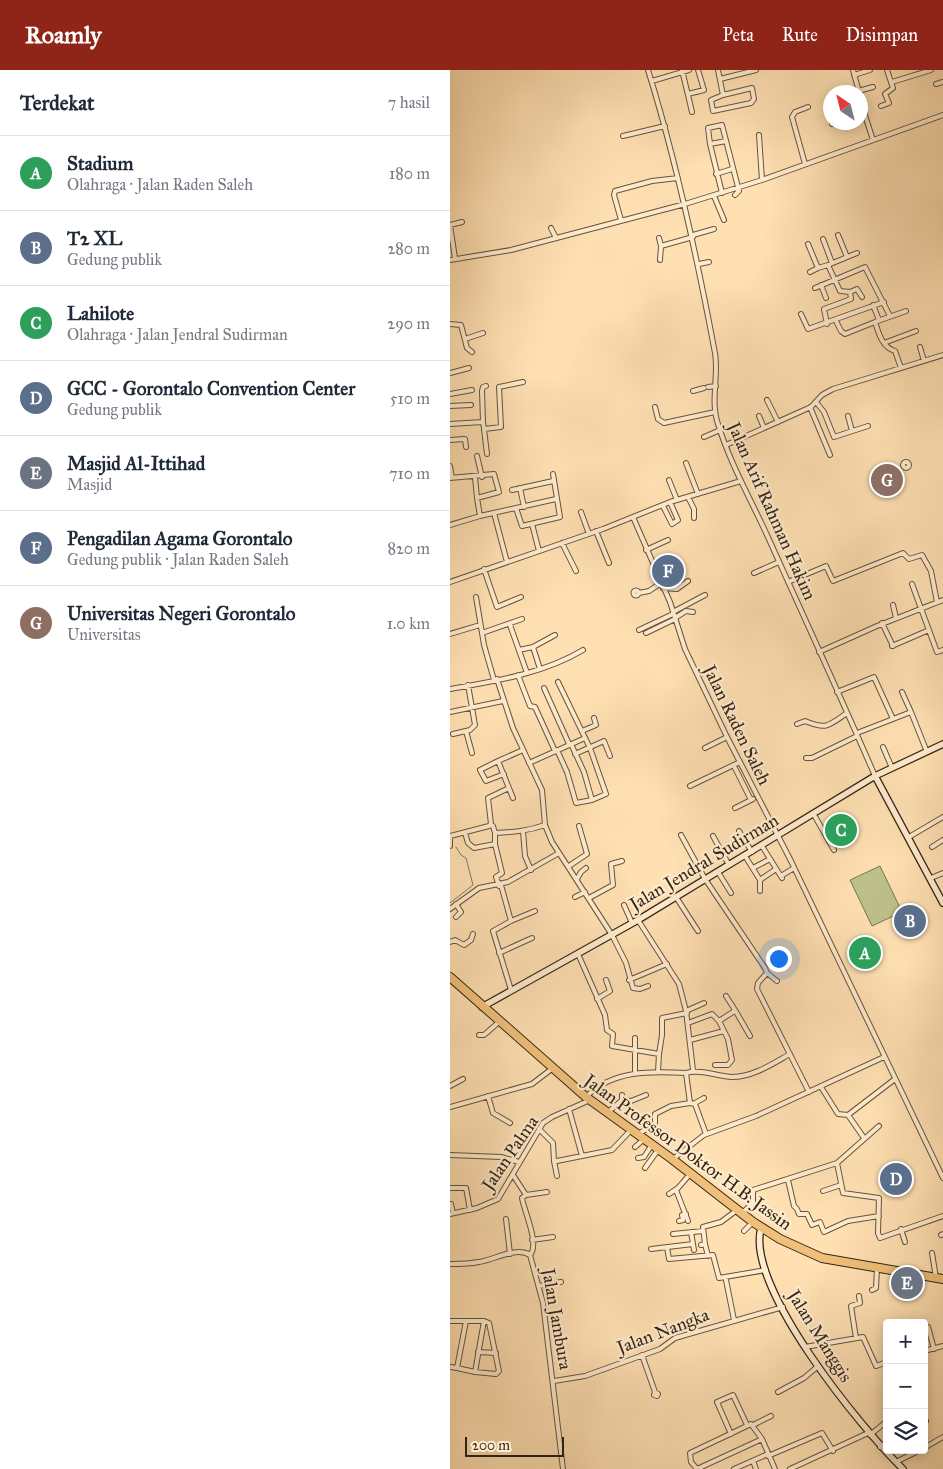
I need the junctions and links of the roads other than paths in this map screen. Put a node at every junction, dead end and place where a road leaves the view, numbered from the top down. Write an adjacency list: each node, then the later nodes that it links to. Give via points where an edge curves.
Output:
1 (648, 70): 13 (street, Jalan Arif Rahman Hakim)
2 (689, 70): 10 (street)
3 (698, 70): 20 (street, via 704,90)
4 (718, 70): 12 (street)
5 (756, 70): 12 (street)
6 (853, 70): 11 (street)
7 (869, 70): 11 (street)
8 (887, 70): 14 (street)
9 (929, 70): 14 (street)
10 (682, 71): 13 (street); 20 (street)
11 (854, 75): 17 (street)
12 (720, 79): 21 (street)
13 (652, 81): 28 (street, Jalan Arif Rahman Hakim)
14 (892, 82): 23 (street, via 893,89 885,94)
15 (943, 82): 16 (street)
16 (936, 84)
17 (856, 85)
18 (873, 87): 19 (street)
19 (868, 89)
20 (688, 94): 26 (street)
21 (723, 95): 21 (street, via 711,100 713,111 752,103 754,99 752,88)
22 (896, 101): 23 (street)
23 (888, 103): 24 (street)
24 (881, 106)
25 (808, 107): 35 (street, via 794,112 792,117)
26 (692, 112)
27 (943, 115): 32 (street)
28 (665, 126): 31 (street); 38 (street, Jalan Arif Rahman Hakim)
29 (868, 126): 32 (street)
30 (760, 135): 39 (street)
31 (623, 136)
32 (873, 140): 35 (street)
33 (726, 141): 34 (street); 34 (street, via 722,125 710,126); 36 (street)
34 (710, 144): 37 (street)
35 (805, 164): 39 (street)
36 (732, 169): 37 (street); 40 (street)
37 (716, 174): 41 (street)
38 (678, 178): 44 (street, Jalan Arif Rahman Hakim); 45 (street, via 615,191)
39 (762, 180): 40 (street)
40 (737, 188): 41 (street); 42 (street, via 739,193)
41 (722, 193): 43 (street)
42 (734, 195)
43 (714, 196): 44 (street); 46 (street)
44 (685, 204): 45 (street); 52 (street, Jalan Arif Rahman Hakim)
45 (621, 220): 53 (street)
46 (724, 220)
47 (462, 222): 48 (street)
48 (450, 225): 56 (street)
49 (551, 228): 53 (street)
50 (714, 229): 52 (street)
51 (838, 234): 60 (street)
52 (693, 236): 58 (street); 65 (street, Jalan Arif Rahman Hakim)
53 (556, 238): 61 (street, via 511,250)
54 (659, 238): 58 (street)
55 (823, 239): 66 (street)
56 (451, 242): 61 (street)
57 (808, 244): 67 (street)
58 (660, 246): 63 (street)
59 (858, 253): 60 (street)
60 (847, 257): 66 (street)
61 (455, 258): 62 (street)
62 (450, 260)
63 (660, 260)
64 (709, 262): 65 (street)
65 (699, 264): 97 (street, Jalan Arif Rahman Hakim, via 716,361)
66 (830, 264): 67 (street); 69 (street)
67 (818, 268): 68 (street)
68 (810, 272)
69 (835, 279): 70 (street); 72 (street, via 840,291); 75 (street, via 866,268)
70 (821, 285): 71 (street); 73 (street)
71 (815, 288)
72 (850, 292): 74 (street, via 857,289); 83 (street, via 852,298 824,309)
73 (826, 298)
74 (862, 298)
75 (884, 302): 76 (street); 79 (street)
76 (873, 305): 80 (street); 81 (street)
77 (906, 311): 79 (street)
78 (801, 314): 83 (street, via 807,329)
79 (890, 316): 81 (street)
80 (836, 321): 81 (street, via 844,334); 83 (street)
81 (877, 321): 87 (street)
82 (450, 324): 86 (street, via 461,325)
83 (827, 324)
84 (916, 330): 87 (street)
85 (482, 333): 86 (street)
86 (465, 339): 89 (street)
87 (884, 343): 93 (street, via 896,351)
88 (920, 347): 91 (street)
89 (472, 352)
90 (943, 356): 91 (street)
91 (924, 361): 93 (street)
92 (469, 368): 94 (street)
93 (901, 368): 102 (street, via 833,389)
94 (450, 373)
95 (523, 382): 115 (street, via 500,387 502,426)
96 (486, 386): 110 (street, via 482,391)
97 (716, 386): 99 (street); 107 (street, Jalan Arif Rahman Hakim)
98 (472, 390): 100 (street)
99 (693, 391)
100 (450, 394)
101 (767, 400): 111 (street)
102 (816, 402): 106 (street); 117 (street, via 824,412 834,437)
103 (471, 405): 104 (street)
104 (450, 406)
105 (655, 407): 107 (street, via 658,419 664,423)
106 (810, 407): 111 (street); 123 (street)
107 (715, 412): 116 (street, Jalan Arif Rahman Hakim)
108 (759, 416): 114 (street)
109 (848, 416): 117 (street)
110 (483, 422): 112 (street); 115 (street)
111 (778, 422): 114 (street)
112 (450, 424)
113 (868, 426): 117 (street)
114 (764, 428): 120 (street)
115 (484, 429): 122 (street)
116 (720, 430): 118 (street); 120 (street, Jalan Arif Rahman Hakim)
117 (852, 431)
118 (704, 437)
119 (450, 440): 121 (street, via 465,439)
120 (726, 445): 133 (street, Jalan Arif Rahman Hakim)
121 (466, 447)
122 (487, 454)
123 (830, 455)
124 (477, 456): 128 (street)
125 (686, 463): 136 (street)
126 (450, 466): 130 (street)
127 (553, 474): 132 (street)
128 (482, 476): 129 (street); 138 (street, via 494,474 499,492)
129 (475, 477): 130 (street); 138 (street)
130 (451, 478)
131 (669, 480): 140 (street)
132 (553, 481): 134 (street); 139 (street)
133 (741, 481): 136 (street); 159 (street, Jalan Arif Rahman Hakim)
134 (520, 488): 135 (street); 143 (street)
135 (512, 490)
136 (698, 494): 137 (street)
137 (688, 497): 140 (street); 149 (street)
138 (477, 498): 147 (street)
139 (556, 499): 143 (street); 150 (street, via 560,517)
140 (677, 500): 141 (street)
141 (670, 502): 142 (street); 142 (street, via 678,520 672,524)
142 (662, 506): 148 (street)
143 (524, 507): 144 (street)
144 (516, 508): 146 (street); 150 (street, via 520,525)
145 (581, 512): 153 (street)
146 (494, 513): 147 (street); 158 (street)
147 (480, 516): 151 (street)
148 (633, 517): 152 (street); 156 (street, Jalan Raden Saleh)
149 (694, 518)
150 (532, 524): 157 (street)
151 (450, 525)
152 (596, 531): 153 (street); 160 (street)
153 (589, 534): 155 (street)
154 (668, 540): 156 (street)
155 (562, 543): 157 (street); 162 (street)
156 (646, 550): 167 (street, Jalan Raden Saleh)
157 (539, 551): 158 (street)
158 (507, 562): 161 (street)
159 (779, 562): 163 (street); 166 (street, Jalan Arif Rahman Hakim)
160 (609, 563)
161 (484, 569): 165 (street); 173 (street, via 497,607)
162 (576, 571)
163 (754, 573)
164 (688, 581): 169 (street, via 678,588)
165 (450, 582)
166 (788, 582): 175 (street, via 826,566 833,581 903,553 909,558 922,555 931,572); 195 (street, Jalan Arif Rahman Hakim)
167 (661, 583): 169 (street, Jalan Raden Saleh); 170 (street)
168 (912, 584): 177 (street)
169 (664, 588): 179 (street, Jalan Raden Saleh)
170 (639, 593)
171 (705, 595): 179 (street)
172 (476, 597): 184 (street)
173 (521, 597)
174 (943, 600): 175 (street)
175 (937, 602): 177 (street)
176 (893, 605): 180 (street)
177 (921, 608): 180 (street); 186 (street)
178 (693, 612): 179 (street)
179 (674, 616): 185 (street); 187 (street); 218 (street, Jalan Raden Saleh, via 685,649)
180 (896, 618): 182 (street)
181 (522, 619): 183 (street)
182 (882, 623): 186 (street, via 893,647); 195 (street)
183 (510, 625): 188 (street); 192 (street)
184 (480, 626): 188 (street); 189 (street)
185 (640, 630)
186 (929, 630): 194 (street, via 937,652)
187 (646, 632)
188 (482, 633): 199 (street)
189 (450, 634)
190 (555, 635): 191 (street)
191 (533, 647): 192 (street); 196 (street)
192 (519, 650): 197 (street)
193 (583, 650): 196 (street)
194 (943, 650)
195 (819, 652): 204 (street, Jalan Arif Rahman Hakim)
196 (540, 669): 197 (street)
197 (527, 673): 198 (street)
198 (518, 675): 199 (street); 226 (street, via 527,701 535,708)
199 (496, 680): 201 (street); 206 (street)
200 (558, 682): 215 (street)
201 (468, 685): 203 (street); 207 (street)
202 (544, 688): 220 (street)
203 (450, 689)
204 (838, 692): 210 (street, Jalan Arif Rahman Hakim); 212 (street, via 874,677)
205 (902, 692): 209 (street)
206 (503, 701): 207 (street); 225 (street)
207 (473, 707): 208 (street); 214 (street, via 474,725)
208 (450, 712)
209 (911, 712): 212 (street); 228 (street)
210 (847, 713): 213 (street, via 826,727 805,721); 217 (street, Jalan Arif Rahman Hakim)
211 (594, 718): 215 (street, via 596,725)
212 (893, 719): 217 (street)
213 (797, 724)
214 (466, 731): 216 (street); 227 (street)
215 (582, 731): 219 (street)
216 (453, 734)
217 (857, 735): 231 (street); 238 (street, Jalan Arif Rahman Hakim)
218 (726, 737): 224 (street); 233 (street, Jalan Raden Saleh)
219 (585, 738): 220 (street); 223 (street)
220 (570, 744): 226 (street); 229 (street)
221 (943, 744): 228 (street, Jalan Jendral Sudirman)
222 (883, 747): 236 (street)
223 (590, 748): 229 (street); 230 (street, via 604,741); 243 (street, via 606,794)
224 (705, 748)
225 (523, 750): 232 (street); 234 (street)
226 (556, 750): 234 (street); 243 (street, via 567,772 576,803)
227 (472, 752)
228 (927, 752): 236 (street, Jalan Jendral Sudirman)
229 (575, 754): 243 (street)
230 (610, 756)
231 (806, 758)
232 (498, 761): 237 (street); 237 (street, via 481,771 487,781)
233 (740, 762): 239 (street); 241 (street, Jalan Raden Saleh)
234 (529, 763): 249 (street, via 543,794)
235 (735, 768): 244 (street)
236 (892, 768): 238 (street, Jalan Jendral Sudirman)
237 (504, 774): 240 (street)
238 (874, 776): 246 (street, Jalan Jendral Sudirman); 259 (street)
239 (690, 786)
240 (509, 788): 242 (street); 248 (street, via 488,798)
241 (757, 797): 244 (street); 256 (street, Jalan Raden Saleh)
242 (513, 798)
243 (592, 800)
244 (751, 800): 245 (street)
245 (735, 808)
246 (813, 813): 256 (street, Jalan Jendral Sudirman); 265 (street)
247 (943, 816): 259 (street)
248 (490, 825): 253 (street); 254 (street)
249 (545, 825): 251 (street); 267 (street)
250 (579, 826): 272 (street, via 587,854)
251 (523, 831): 254 (street); 277 (street, via 524,856)
252 (739, 831): 266 (street)
253 (465, 833): 257 (street); 261 (street, via 468,843 474,848)
254 (495, 833): 261 (street)
255 (681, 835): 282 (street)
256 (777, 835): 263 (street, Jalan Jendral Sudirman); 275 (street, Jalan Raden Saleh)
257 (450, 836): 262 (street)
258 (713, 836): 271 (street)
259 (909, 837): 280 (street)
260 (943, 840): 264 (street)
261 (495, 844): 284 (street, via 502,873 496,877)
262 (450, 846)
263 (762, 846): 266 (street, Jalan Jendral Sudirman); 269 (street)
264 (932, 847)
265 (834, 850)
266 (752, 852): 268 (street, Jalan Jendral Sudirman)
267 (559, 853): 272 (street); 277 (street)
268 (746, 856): 271 (street, Jalan Jendral Sudirman); 274 (street)
269 (770, 859): 274 (street); 276 (street)
270 (622, 860): 290 (street, via 611,864 613,885)
271 (729, 865): 278 (street, Jalan Jendral Sudirman)
272 (568, 866): 281 (street)
273 (586, 868): 281 (street)
274 (753, 868): 283 (street)
275 (794, 868): 276 (street, via 782,877); 331 (street, Jalan Raden Saleh)
276 (776, 869): 283 (street)
277 (531, 870): 284 (street)
278 (718, 872): 282 (street, Jalan Jendral Sudirman); 287 (street)
279 (943, 873): 280 (street)
280 (931, 878): 291 (street)
281 (577, 879): 286 (street)
282 (705, 879): 288 (street, Jalan Jendral Sudirman); 307 (street)
283 (760, 880): 285 (street)
284 (500, 885): 292 (street, via 479,888); 297 (street)
285 (760, 891)
286 (585, 892): 289 (street); 290 (street)
287 (731, 893)
288 (676, 897): 298 (street, Jalan Jendral Sudirman); 299 (street)
289 (575, 898)
290 (589, 898): 301 (street)
291 (943, 903)
292 (456, 904): 294 (street); 296 (street, via 461,912)
293 (624, 905): 298 (street)
294 (450, 909)
295 (535, 912): 297 (street)
296 (456, 917)
297 (511, 921): 304 (street, via 493,930)
298 (635, 922): 301 (street, Jalan Jendral Sudirman); 306 (street)
299 (698, 931)
300 (473, 934): 303 (street, via 464,945 454,940)
301 (612, 935): 305 (street, Jalan Jendral Sudirman); 310 (street, via 626,963)
302 (532, 938): 304 (street)
303 (450, 942)
304 (499, 953): 313 (street)
305 (578, 954): 313 (street, Jalan Jendral Sudirman); 315 (street)
306 (667, 964): 310 (street); 319 (street, via 679,984)
307 (766, 973): 311 (street); 330 (street, via 757,989)
308 (450, 978): 317 (highway, Jalan Professor Doktor H.B. Jassin)
309 (606, 980): 315 (street, via 610,991)
310 (629, 980): 312 (street, via 636,990)
311 (777, 981)
312 (648, 986)
313 (511, 990): 317 (street, Jalan Jendral Sudirman)
314 (726, 996): 318 (street)
315 (597, 999): 328 (street, via 605,1015 607,1030 613,1034 613,1047)
316 (704, 1003): 319 (street)
317 (482, 1007): 321 (highway, Jalan Professor Doktor H.B. Jassin)
318 (735, 1010): 320 (street); 325 (street)
319 (686, 1012): 322 (street); 329 (street, via 662,1018)
320 (719, 1021): 322 (street, via 712,1014); 323 (street)
321 (499, 1022): 324 (street, via 484,1035); 333 (highway, Jalan Professor Doktor H.B. Jassin)
322 (688, 1022): 327 (street)
323 (724, 1031): 327 (street); 332 (street, via 730,1043 732,1062)
324 (479, 1035)
325 (750, 1036)
326 (635, 1038): 328 (street)
327 (690, 1040): 334 (street)
328 (635, 1050): 329 (street); 335 (street)
329 (658, 1054): 336 (street)
330 (790, 1054): 334 (street, via 744,1076 717,1076); 342 (street)
331 (884, 1057): 339 (street, Jalan Raden Saleh); 341 (street)
332 (715, 1065)
333 (552, 1068): 344 (street, via 532,1084); 346 (highway, Jalan Professor Doktor H.B. Jassin)
334 (693, 1070): 337 (street)
335 (635, 1072): 336 (street, Jalan Palma); 346 (street, Jalan Palma, via 600,1084)
336 (658, 1072): 337 (street, Jalan Palma)
337 (686, 1073): 348 (street)
338 (463, 1079): 340 (street)
339 (895, 1079): 353 (street); 370 (street, Jalan Raden Saleh)
340 (450, 1086)
341 (821, 1087): 342 (street); 353 (street, via 838,1114)
342 (809, 1092): 357 (street)
343 (646, 1095): 352 (street, via 631,1101 622,1097)
344 (488, 1096): 350 (street); 354 (street, via 493,1113)
345 (704, 1098): 349 (street)
346 (588, 1099): 351 (street, Jalan Palma); 352 (highway, Jalan Professor Doktor H.B. Jassin)
347 (450, 1100): 350 (street)
348 (690, 1103): 349 (street); 358 (street, via 671,1106 656,1114 656,1124)
349 (695, 1103): 357 (street)
350 (451, 1106)
351 (570, 1109): 356 (street, Jalan Palma, via 552,1116); 363 (street)
352 (607, 1113): 358 (highway, Jalan Professor Doktor H.B. Jassin)
353 (848, 1115): 359 (street)
354 (510, 1122)
355 (880, 1126): 359 (street)
356 (539, 1129): 366 (street, via 553,1143); 367 (street, Jalan Palma)
357 (706, 1134): 365 (street)
358 (636, 1135): 360 (street); 361 (highway, Jalan Professor Doktor H.B. Jassin); 363 (street, via 612,1150)
359 (864, 1138): 368 (street)
360 (635, 1147)
361 (655, 1148): 364 (street); 365 (highway, Jalan Professor Doktor H.B. Jassin); 371 (street)
362 (450, 1155): 367 (street, via 501,1157)
363 (582, 1156): 366 (street)
364 (638, 1158)
365 (672, 1159): 372 (highway, Jalan Professor Doktor H.B. Jassin)
366 (554, 1161): 374 (street)
367 (519, 1162): 373 (street, Jalan Palma)
368 (837, 1163): 376 (street); 377 (street)
369 (943, 1163): 370 (street)
370 (938, 1167): 375 (street, Jalan Raden Saleh)
371 (645, 1168)
372 (690, 1174): 379 (street); 386 (highway, Jalan Professor Doktor H.B. Jassin)
373 (513, 1175): 383 (street); 385 (street, Jalan Palma, via 498,1199)
374 (557, 1176)
375 (943, 1178)
376 (788, 1180): 386 (street, via 753,1190 754,1202); 389 (street, via 798,1214 807,1214 812,1224 820,1222 824,1232 848,1221)
377 (840, 1185): 380 (street); 389 (street, via 845,1194 879,1198)
378 (450, 1188): 385 (street, via 466,1188)
379 (676, 1190): 382 (street); 388 (street)
380 (823, 1191)
381 (547, 1192): 383 (street)
382 (669, 1194)
383 (526, 1195): 402 (street, via 522,1198)
384 (451, 1204): 387 (street)
385 (470, 1210): 387 (street, Jalan Palma)
386 (740, 1211): 394 (highway, Jalan Professor Doktor H.B. Jassin); 397 (street, via 721,1222 703,1227)
387 (451, 1214)
388 (686, 1214): 392 (street); 393 (street)
389 (879, 1216): 396 (street, via 880,1238)
390 (943, 1216): 396 (street)
391 (506, 1219): 409 (street)
392 (688, 1220)
393 (679, 1221)
394 (753, 1222): 395 (highway, Jalan Professor Doktor H.B. Jassin); 398 (street)
395 (761, 1228): 413 (highway, Jalan Professor Doktor H.B. Jassin, via 807,1253); 414 (street, Jalan Manggis)
396 (901, 1229): 403 (street)
397 (703, 1231): 399 (street); 411 (street, via 703,1244)
398 (744, 1231)
399 (691, 1232): 400 (street); 404 (street)
400 (672, 1234)
401 (553, 1236): 402 (street)
402 (532, 1240): 410 (street, via 534,1249)
403 (905, 1242)
404 (693, 1244): 405 (street); 407 (street)
405 (667, 1247): 406 (street); 411 (street, via 669,1259)
406 (651, 1249)
407 (694, 1250)
408 (932, 1253): 415 (street)
409 (510, 1254): 410 (street, Jalan Jambura, via 523,1252); 412 (street, Jalan Jambura, via 478,1262)
410 (530, 1255): 418 (street, Jalan Jambura)
411 (708, 1256): 414 (street, via 714,1256 719,1278)
412 (450, 1264)
413 (877, 1268): 415 (highway, Jalan Professor Doktor H.B. Jassin); 419 (street, via 876,1288)
414 (766, 1270): 421 (street, Jalan Manggis)
415 (939, 1279)
416 (726, 1280): 422 (street)
417 (561, 1282): 418 (street)
418 (539, 1286): 440 (street, Jalan Jambura)
419 (872, 1290)
420 (859, 1296): 427 (street, via 860,1303 851,1306)
421 (783, 1307): 422 (street, Jalan Nangka); 429 (street, Jalan Manggis)
422 (734, 1320): 434 (street, Jalan Nangka, via 675,1338 660,1349)
423 (450, 1321): 424 (street)
424 (466, 1321): 425 (street); 437 (street)
425 (484, 1321): 432 (street); 433 (street, via 489,1323)
426 (928, 1327): 430 (street)
427 (856, 1338): 429 (street); 435 (street, via 865,1338 876,1366)
428 (943, 1346): 430 (street)
429 (805, 1347): 438 (street, Jalan Manggis)
430 (934, 1349): 431 (street)
431 (928, 1350)
432 (478, 1352): 433 (street); 439 (street)
433 (496, 1353): 439 (street, via 499,1372)
434 (642, 1355): 440 (street, Jalan Nangka, via 585,1376); 441 (street)
435 (883, 1363)
436 (450, 1367): 437 (street)
437 (457, 1368): 439 (street)
438 (817, 1368): 442 (street); 448 (street, Jalan Manggis)
439 (475, 1372)
440 (554, 1381): 459 (street, Jalan Jambura)
441 (655, 1392)
442 (778, 1392)
443 (771, 1416): 446 (street)
444 (883, 1424): 448 (street)
445 (747, 1425): 446 (street); 447 (street); 447 (street, via 733,1395 717,1402)
446 (753, 1425): 450 (street)
447 (731, 1434): 460 (street, via 690,1453 691,1462)
448 (869, 1434): 453 (street, Jalan Manggis); 454 (street)
449 (943, 1437): 452 (street)
450 (762, 1439): 456 (street); 460 (street)
451 (883, 1445): 453 (street)
452 (928, 1446)
453 (880, 1447): 458 (street, Jalan Manggis)
454 (833, 1450): 456 (street, via 822,1433); 464 (street)
455 (912, 1454): 458 (street)
456 (768, 1455): 457 (street); 463 (street)
457 (753, 1461): 461 (street); 462 (street)
458 (896, 1462): 465 (street, Jalan Manggis)
459 (563, 1469)
460 (697, 1469)
461 (734, 1469)
462 (756, 1469)
463 (775, 1469)
464 (790, 1469)
465 (903, 1469)

